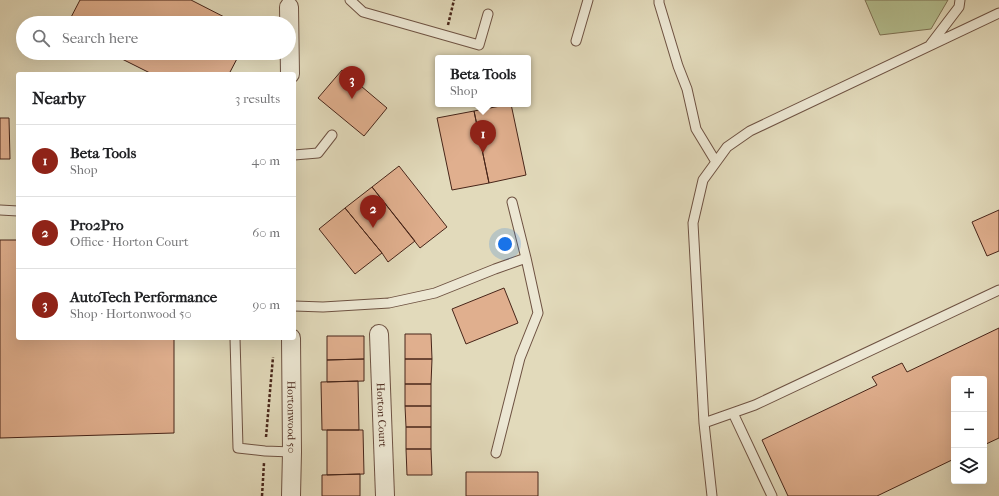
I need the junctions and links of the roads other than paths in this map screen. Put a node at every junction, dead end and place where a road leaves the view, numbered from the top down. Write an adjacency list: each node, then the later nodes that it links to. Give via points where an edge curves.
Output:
1 (350, 0): 7 (lane, via 363,12 480,45)
2 (588, 0): 9 (lane)
3 (659, 0): 15 (lane, via 687,89 696,129)
4 (960, 0): 10 (lane, via 959,7)
5 (289, 4): 8 (street)
6 (999, 13): 10 (lane)
7 (488, 14)
8 (289, 16)
9 (576, 42)
10 (929, 46): 15 (lane, via 750,131 727,147)
11 (290, 60): 12 (street)
12 (290, 72)
13 (332, 135): 14 (lane, via 318,153)
14 (296, 155)
15 (716, 162): 26 (lane, via 703,180 693,223)
16 (512, 202): 19 (lane)
17 (0, 210): 18 (lane)
18 (16, 211)
19 (526, 258): 21 (lane, via 435,293 389,303); 28 (lane, via 538,313 520,358)
20 (999, 290): 25 (lane)
21 (296, 306)
22 (379, 334): 30 (street, Horton Court)
23 (235, 340): 27 (lane, via 238,448)
24 (291, 340): 27 (street, Hortonwood 50)
25 (733, 413): 26 (lane); 32 (lane)
26 (704, 423): 31 (lane)
27 (292, 452): 29 (street, Hortonwood 50)
28 (496, 453)
29 (291, 496)
30 (385, 496)
31 (712, 496)
32 (772, 496)

